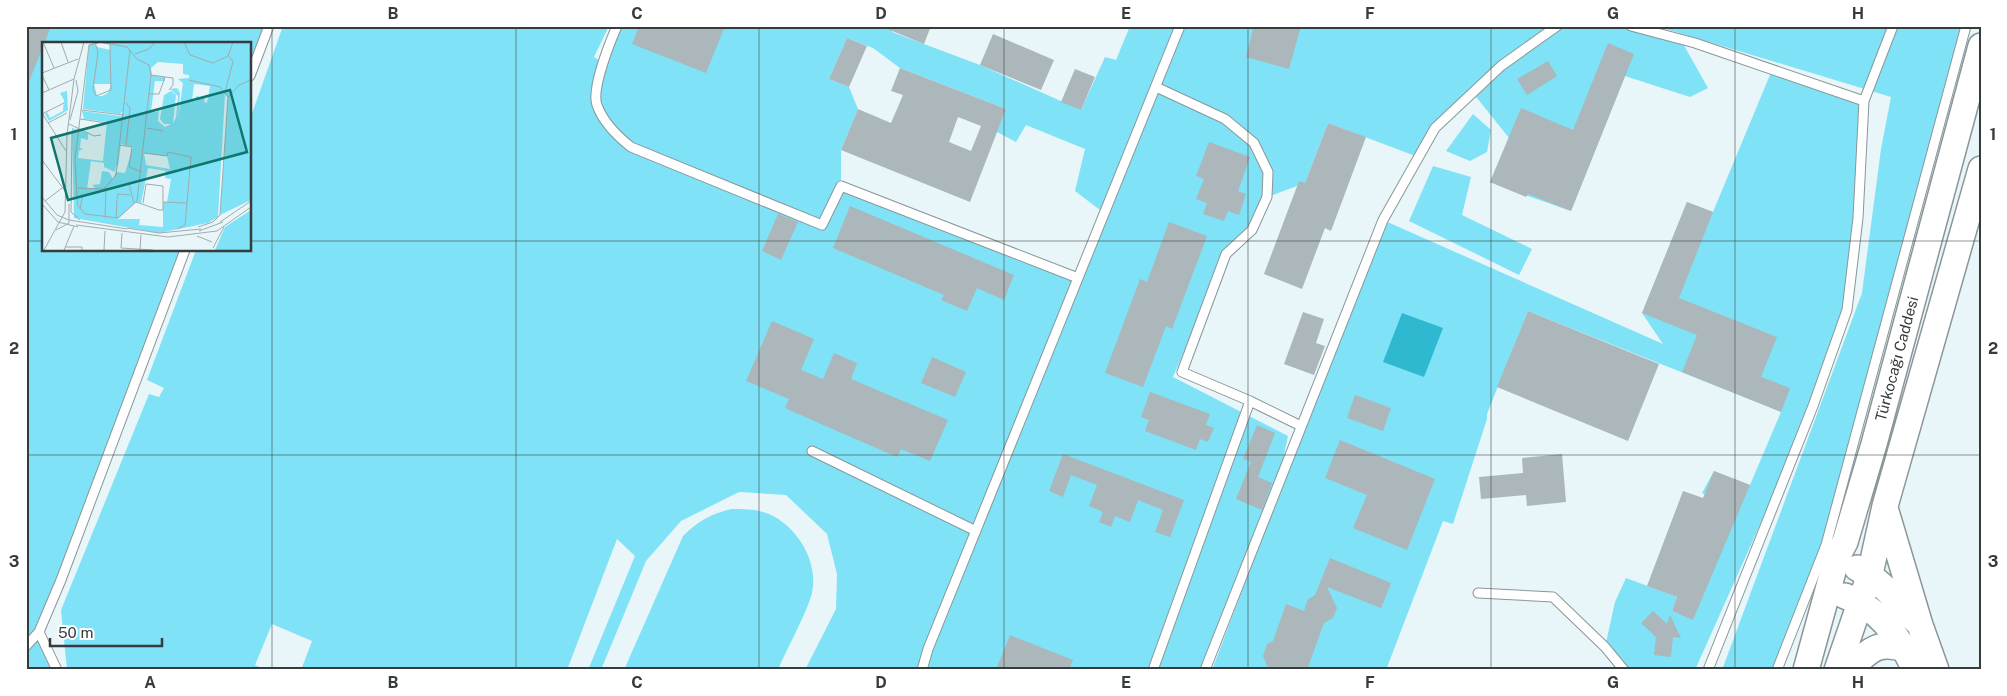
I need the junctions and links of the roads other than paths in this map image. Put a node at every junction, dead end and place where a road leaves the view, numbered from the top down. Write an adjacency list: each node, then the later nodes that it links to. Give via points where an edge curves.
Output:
1 (269, 26): 9 (lane)
2 (617, 26): 14 (lane, via 602,62 596,104 614,134 631,147 822,225 841,186)
3 (1180, 26): 10 (lane)
4 (1557, 26): 16 (lane, via 1502,66 1435,128 1383,220)
5 (1631, 26): 11 (lane, via 1695,43)
6 (1893, 26): 11 (lane)
7 (1966, 26): 35 (lane, via 1826,545)
8 (1981, 46): 20 (main road, Türkocağı Caddesi, via 1874,444 1845,542)
9 (251, 73)
10 (1156, 87): 14 (lane); 15 (lane, via 1225,119 1254,143 1268,172 1267,197 1252,230 1226,254 1182,372)
11 (1864, 101): 34 (lane, via 1858,218 1847,310 1813,406)
12 (1981, 169): 18 (main road, Türkocağı Caddesi)
13 (184, 251): 26 (lane)
14 (1078, 278): 19 (lane)
15 (1250, 401): 16 (lane); 31 (lane)
16 (1301, 426): 32 (lane)
17 (812, 451): 19 (lane)
18 (1885, 506): 21 (main road, Türkocağı Caddesi); 25 (main road)
19 (976, 531): 30 (lane)
20 (1837, 557): 21 (main road); 22 (main road, Türkocağı Caddesi)
21 (1870, 574): 24 (main road, Türkocağı Caddesi); 25 (main road)
22 (1828, 590): 24 (main road); 36 (main road, Türkocağı Caddesi)
23 (1478, 593): 33 (lane, via 1553,597)
24 (1860, 602): 28 (main road, via 1880,617); 37 (main road, Türkocağı Caddesi)
25 (1920, 625): 39 (main road)
26 (39, 632): 27 (lane); 29 (lane)
27 (26, 646)
28 (1910, 659): 38 (main road, via 1890,644 1879,646)
29 (57, 670)
30 (922, 670)
31 (1153, 670)
32 (1205, 670)
33 (1624, 670)
34 (1708, 670)
35 (1777, 670)
36 (1806, 670)
37 (1837, 670)
38 (1849, 670)
39 (1936, 670)

